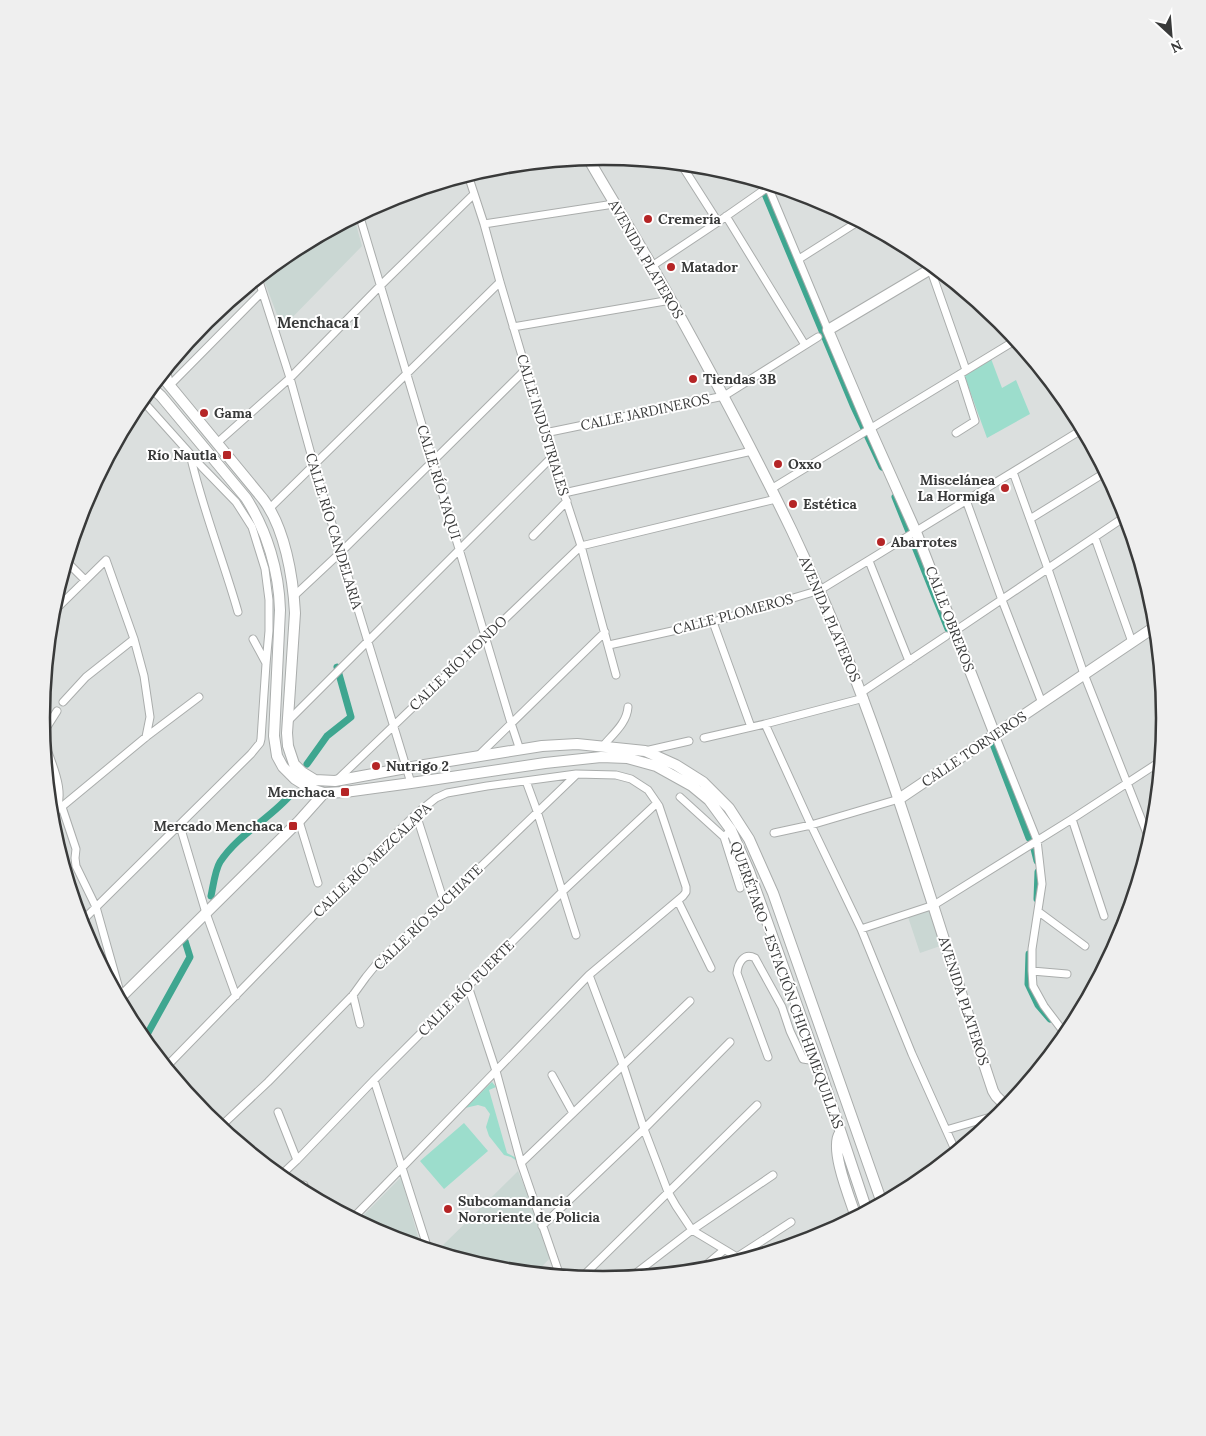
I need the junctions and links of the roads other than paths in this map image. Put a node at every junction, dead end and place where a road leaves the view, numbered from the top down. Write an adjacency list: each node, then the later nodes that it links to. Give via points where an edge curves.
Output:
1 (592, 165): 7 (main road, AVENIDA PLATEROS)
2 (686, 172): 10 (street)
3 (470, 182): 6 (street, CALLE INDUSTRIALES)
4 (764, 189): 8 (street)
5 (770, 191): 13 (street, CALLE OBREROS)
6 (474, 194): 11 (street, CALLE INDUSTRIALES); 19 (street)
7 (614, 204): 11 (street); 14 (main road, AVENIDA PLATEROS)
8 (726, 216): 10 (street); 26 (street)
9 (361, 221): 19 (street, CALLE RÍO YAQUI)
10 (718, 222): 14 (street)
11 (484, 224): 17 (street, CALLE INDUSTRIALES)
12 (853, 225): 13 (street)
13 (799, 259): 23 (street, CALLE OBREROS)
14 (652, 266): 21 (main road, AVENIDA PLATEROS)
15 (926, 269): 23 (main road)
16 (934, 274): 28 (street)
17 (500, 282): 22 (street, CALLE INDUSTRIALES); 29 (street)
18 (260, 284): 20 (street, CALLE RÍO CANDELARIA)
19 (380, 286): 29 (street, CALLE RÍO YAQUI); 31 (street)
20 (262, 292): 31 (street, CALLE RÍO CANDELARIA); 33 (street)
21 (671, 300): 22 (street); 35 (main road, AVENIDA PLATEROS)
22 (513, 327): 27 (street, CALLE INDUSTRIALES)
23 (828, 330): 37 (main road, CALLE OBREROS)
24 (818, 337): 26 (street, CALLE JARDINEROS)
25 (1010, 344): 28 (street)
26 (805, 345): 35 (street, CALLE JARDINEROS)
27 (526, 370): 38 (street, CALLE INDUSTRIALES); 45 (street)
28 (963, 372): 37 (street); 39 (street, via 975,421)
29 (407, 374): 45 (street, CALLE RÍO YAQUI); 46 (street)
30 (168, 377): 33 (street)
31 (290, 378): 41 (street); 46 (street, CALLE RÍO CANDELARIA)
32 (165, 380): 33 (main road, QUERÉTARO - ESTACIÓN CHICHIMEQUILLAS)
33 (170, 386): 41 (main road, QUERÉTARO - ESTACIÓN CHICHIMEQUILLAS)
34 (157, 392): 65 (main road, QUERÉTARO - ESTACIÓN CHICHIMEQUILLAS, via 254,510 266,535)
35 (724, 396): 38 (street, CALLE JARDINEROS); 42 (main road, AVENIDA PLATEROS)
36 (146, 406): 43 (street)
37 (866, 431): 49 (street); 57 (main road, CALLE OBREROS)
38 (545, 433): 44 (street, CALLE INDUSTRIALES)
39 (956, 433)
40 (1076, 433): 47 (street, CALLE PLOMEROS)
41 (217, 443): 54 (main road, QUERÉTARO - ESTACIÓN CHICHIMEQUILLAS)
42 (752, 451): 49 (main road, AVENIDA PLATEROS); 50 (street)
43 (190, 454): 65 (street, via 236,502 252,527); 73 (street)
44 (552, 457): 50 (street, CALLE INDUSTRIALES); 61 (street)
45 (433, 461): 61 (street, CALLE RÍO YAQUI); 62 (street)
46 (314, 465): 54 (street); 62 (street, CALLE RÍO CANDELARIA)
47 (1013, 472): 52 (street, CALLE PLOMEROS); 55 (street)
48 (1100, 476): 55 (street)
49 (771, 489): 51 (main road, AVENIDA PLATEROS)
50 (564, 493): 53 (street, CALLE INDUSTRIALES)
51 (776, 499): 60 (street); 68 (main road, AVENIDA PLATEROS)
52 (966, 500): 57 (street, CALLE PLOMEROS); 70 (street)
53 (567, 502): 58 (street); 60 (street, CALLE INDUSTRIALES)
54 (270, 508): 69 (main road, QUERÉTARO - ESTACIÓN CHICHIMEQUILLAS, via 288,560)
55 (1030, 520): 66 (street)
56 (1120, 520): 59 (street)
57 (913, 534): 63 (street, CALLE PLOMEROS); 77 (main road, CALLE OBREROS)
58 (533, 536)
59 (1094, 538): 66 (street); 82 (street)
60 (581, 546): 76 (street, CALLE INDUSTRIALES); 78 (street, CALLE RÍO HONDO)
61 (460, 549): 78 (street, CALLE RÍO YAQUI); 81 (street)
62 (341, 552): 69 (street); 81 (street, CALLE RÍO CANDELARIA)
63 (868, 561): 68 (street, CALLE PLOMEROS); 84 (street)
64 (71, 566): 67 (street)
65 (269, 566): 72 (main road, QUERÉTARO - ESTACIÓN CHICHIMEQUILLAS, via 279,586)
66 (1048, 569): 70 (street); 86 (street)
67 (85, 580): 71 (street); 79 (street, via 106,560)
68 (820, 590): 74 (street, CALLE PLOMEROS); 88 (main road, AVENIDA PLATEROS)
69 (294, 596): 94 (main road, QUERÉTARO - ESTACIÓN CHICHIMEQUILLAS)
70 (1002, 600): 77 (street); 91 (street)
71 (63, 602)
72 (276, 604): 85 (street); 118 (main road, QUERÉTARO - ESTACIÓN CHICHIMEQUILLAS, via 275,750 283,767 295,779 311,790)
73 (238, 612)
74 (713, 622): 83 (street, CALLE PLOMEROS); 99 (street)
75 (1148, 631): 82 (main road, CALLE TORNEROS)
76 (605, 632): 83 (street, CALLE INDUSTRIALES); 96 (street)
77 (951, 634): 84 (street); 100 (main road, CALLE OBREROS)
78 (486, 636): 96 (street, CALLE RÍO YAQUI); 98 (street, CALLE RÍO HONDO)
79 (134, 638): 90 (street, via 86,677); 101 (street, via 148,696 150,717)
80 (253, 639): 85 (street)
81 (368, 641): 94 (street); 98 (street, CALLE RÍO CANDELARIA)
82 (1132, 642): 86 (main road, CALLE TORNEROS)
83 (609, 644): 87 (street, CALLE INDUSTRIALES)
84 (909, 661): 88 (street)
85 (266, 664): 130 (street, via 260,743)
86 (1084, 674): 91 (main road, CALLE TORNEROS); 116 (street)
87 (616, 676)
88 (863, 695): 97 (street); 120 (main road, AVENIDA PLATEROS)
89 (198, 697): 101 (street)
90 (63, 702)
91 (1042, 703): 100 (main road, CALLE TORNEROS)
92 (628, 707): 104 (street, via 621,725)
93 (57, 711): 95 (street)
94 (288, 721): 113 (main road, QUERÉTARO - ESTACIÓN CHICHIMEQUILLAS, via 288,746 294,764 315,780)
95 (50, 722)
96 (511, 723): 105 (street, CALLE RÍO YAQUI); 107 (street)
97 (765, 724): 99 (street); 129 (street)
98 (393, 726): 109 (street, CALLE RÍO CANDELARIA); 113 (street, CALLE RÍO HONDO)
99 (751, 727): 102 (street)
100 (995, 735): 120 (main road, CALLE TORNEROS); 134 (street, CALLE OBREROS)
101 (146, 737): 123 (street)
102 (704, 738)
103 (689, 741): 106 (street)
104 (602, 746): 105 (main road, QUERÉTARO - ESTACIÓN CHICHIMEQUILLAS, via 577,744); 106 (main road, QUERÉTARO - ESTACIÓN CHICHIMEQUILLAS)
105 (520, 750): 107 (main road, QUERÉTARO - ESTACIÓN CHICHIMEQUILLAS)
106 (646, 751): 178 (main road, QUERÉTARO - ESTACIÓN CHICHIMEQUILLAS, via 703,782 729,808 749,839 773,893)
107 (477, 757): 109 (main road, QUERÉTARO - ESTACIÓN CHICHIMEQUILLAS)
108 (1154, 765): 116 (street)
109 (406, 768): 113 (main road, QUERÉTARO - ESTACIÓN CHICHIMEQUILLAS); 115 (street, CALLE RÍO CANDELARIA)
110 (53, 770): 121 (main road)
111 (485, 772): 115 (main road, QUERÉTARO - ESTACIÓN CHICHIMEQUILLAS); 117 (street); 132 (main road, QUERÉTARO - ESTACIÓN CHICHIMEQUILLAS, via 544,762 627,758 656,766 692,786 709,800)
112 (576, 774): 114 (street, CALLE RÍO MEZCALAPA); 122 (street, CALLE RÍO MEZCALAPA, via 616,775 631,779 648,790); 124 (street, CALLE RÍO SUCHIATE)
113 (335, 781)
114 (526, 781): 117 (street, CALLE RÍO MEZCALAPA); 124 (street)
115 (411, 783): 118 (main road, QUERÉTARO - ESTACIÓN CHICHIMEQUILLAS)
116 (1126, 783): 127 (street); 131 (street)
117 (487, 786): 125 (street, CALLE RÍO MEZCALAPA, via 436,798)
118 (324, 793): 128 (main road)
119 (680, 798): 132 (street)
120 (899, 799): 129 (street, CALLE TORNEROS); 140 (main road, AVENIDA PLATEROS)
121 (57, 803)
122 (657, 803): 137 (street, CALLE RÍO FUERTE); 138 (street, via 683,878 686,892)
123 (58, 810)
124 (537, 811): 137 (street); 139 (street, CALLE RÍO SUCHIATE)
125 (416, 814): 139 (street); 157 (street, CALLE RÍO MEZCALAPA)
126 (60, 819): 141 (street, via 76,849 76,866)
127 (1072, 820): 134 (street); 145 (street)
128 (299, 821): 135 (street); 143 (main road)
129 (811, 825): 133 (street, CALLE TORNEROS); 146 (street)
130 (180, 826): 141 (street); 143 (street)
131 (1145, 828)
132 (728, 833): 136 (street); 163 (main road, QUERÉTARO - ESTACIÓN CHICHIMEQUILLAS, via 749,871)
133 (774, 833)
134 (1035, 842): 140 (street); 142 (street, CALLE OBREROS, via 1042,884)
135 (318, 883)
136 (740, 888)
137 (562, 892): 147 (street); 154 (street, CALLE RÍO FUERTE)
138 (678, 900): 149 (street); 152 (street)
139 (444, 902): 156 (street, CALLE RÍO SUCHIATE, via 379,961)
140 (934, 905): 146 (street); 169 (main road, AVENIDA PLATEROS, via 993,1091)
141 (96, 907): 144 (street); 153 (street)
142 (1039, 912): 148 (street); 150 (street, CALLE OBREROS, via 1032,949)
143 (206, 913): 155 (main road); 157 (street)
144 (87, 916)
145 (1104, 916)
146 (861, 929): 176 (street)
147 (576, 935)
148 (1085, 946)
149 (711, 968)
150 (1032, 971): 151 (street); 160 (street, CALLE OBREROS, via 1033,986)
151 (1067, 974)
152 (589, 975): 165 (street); 166 (street)
153 (114, 976)
154 (468, 986): 166 (street); 168 (street, CALLE RÍO FUERTE)
155 (124, 994)
156 (353, 995): 159 (street); 174 (street, CALLE RÍO SUCHIATE)
157 (236, 996): 164 (street, CALLE RÍO MEZCALAPA)
158 (690, 1001): 165 (street)
159 (360, 1024)
160 (1061, 1028)
161 (730, 1042): 175 (street)
162 (768, 1056): 163 (street, via 738,973 738,966 746,956 755,958 782,1007 803,1060)
163 (816, 1061): 177 (main road, QUERÉTARO - ESTACIÓN CHICHIMEQUILLAS)
164 (170, 1063)
165 (623, 1065): 172 (street); 175 (street)
166 (496, 1071): 181 (street); 182 (street)
167 (552, 1075): 172 (street)
168 (374, 1080): 180 (street, CALLE RÍO FUERTE); 182 (street)
169 (1001, 1101)
170 (758, 1105): 185 (street)
171 (278, 1112): 180 (street)
172 (573, 1113): 181 (street)
173 (984, 1119): 176 (street)
174 (225, 1122)
175 (644, 1129): 185 (street); 191 (street)
176 (946, 1130): 179 (street)
177 (840, 1133): 178 (main road, via 845,1132); 187 (main road, QUERÉTARO - ESTACIÓN CHICHIMEQUILLAS); 188 (main road, via 836,1143 838,1158)
178 (861, 1143): 186 (main road, QUERÉTARO - ESTACIÓN CHICHIMEQUILLAS)
179 (953, 1146)
180 (297, 1160): 183 (street, CALLE RÍO FUERTE)
181 (522, 1163): 191 (street)
182 (402, 1167): 189 (street); 193 (street)
183 (286, 1171)
184 (773, 1175): 192 (street)
185 (668, 1192): 192 (street); 200 (street)
186 (880, 1197)
187 (865, 1205)
188 (854, 1211)
189 (357, 1214)
190 (791, 1222): 195 (street)
191 (542, 1226): 198 (street)
192 (692, 1230): 194 (street); 199 (street)
193 (426, 1242)
194 (724, 1250): 196 (street); 197 (street)
195 (750, 1251)
196 (734, 1255)
197 (712, 1260)
198 (557, 1269)
199 (640, 1270)
200 (588, 1271)

